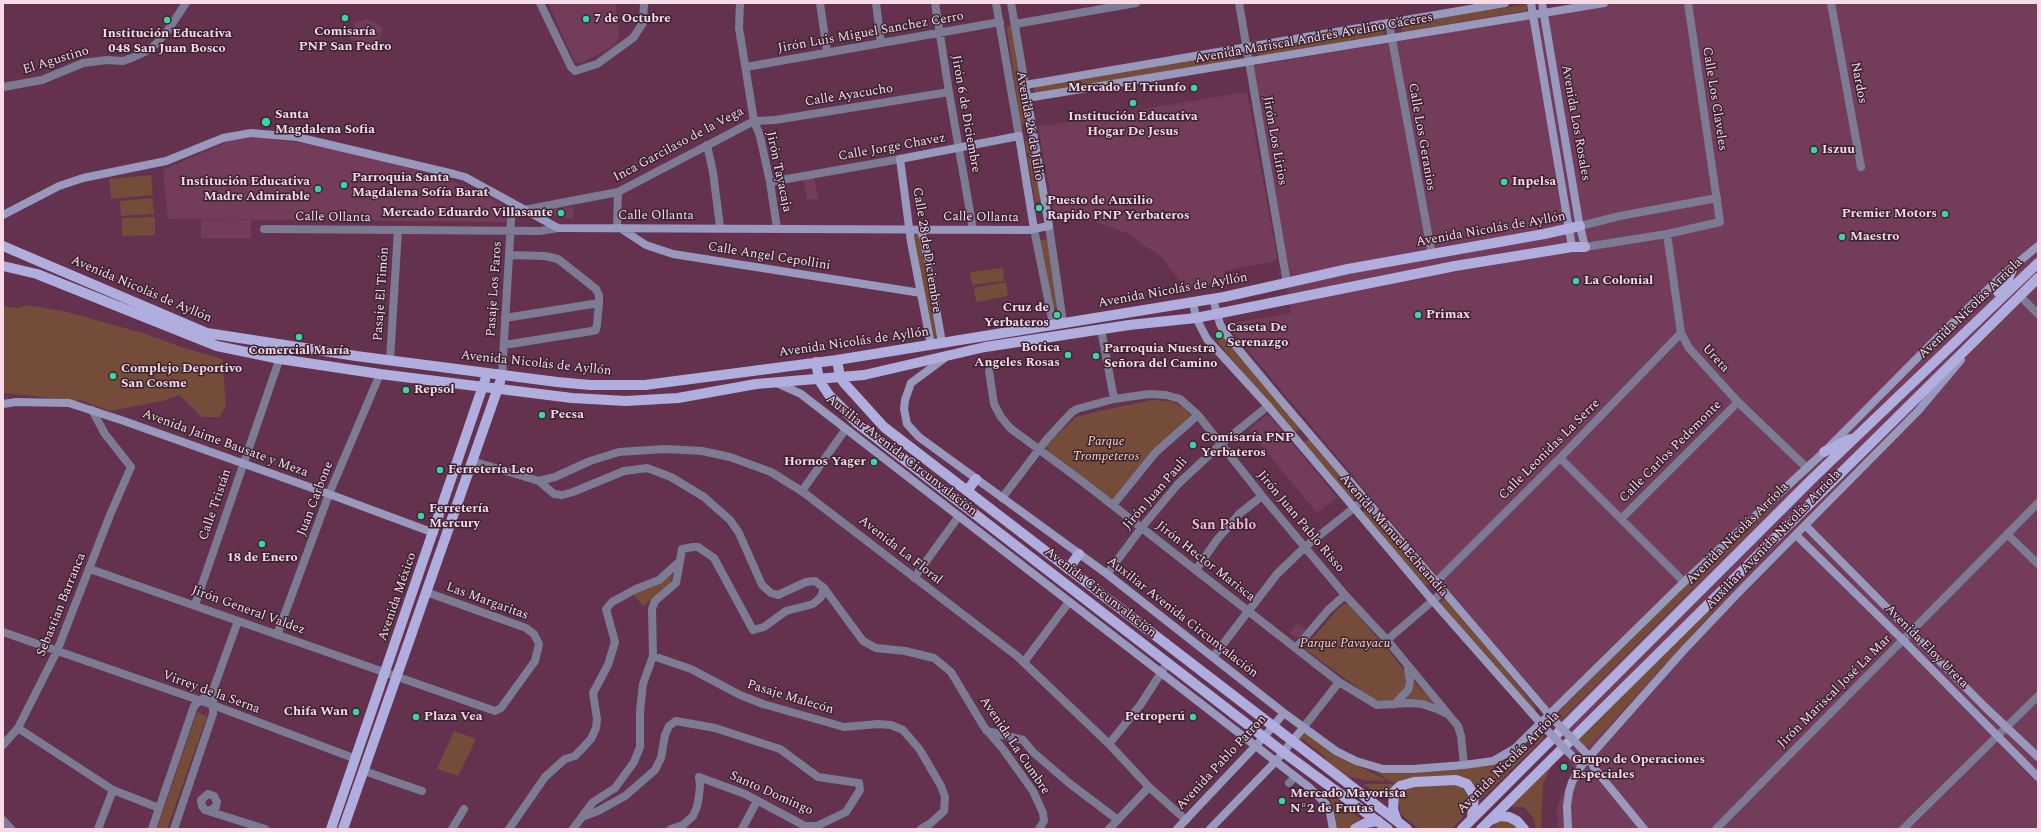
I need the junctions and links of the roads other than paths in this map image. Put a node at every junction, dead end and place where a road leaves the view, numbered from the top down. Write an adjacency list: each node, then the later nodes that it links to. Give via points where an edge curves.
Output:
1 (186, 3): 31 (street, El Agustino, via 160,40 149,50 134,57 122,61 94,60 42,80)
2 (540, 3): 3 (street, via 575,71 597,64 634,38 643,23)
3 (644, 3)
4 (741, 3): 29 (street, Inca Garcilaso de la Vega, via 739,28)
5 (820, 3): 27 (street)
6 (876, 3): 25 (street)
7 (936, 3): 23 (street, Jirón 6 de Diciembre)
8 (996, 3): 20 (street, Avenida 26 de Julio)
9 (1011, 3): 22 (street, Avenida 26 de Julio)
10 (1136, 3): 22 (street)
11 (1239, 3): 26 (street, Jirón Los Lirios)
12 (1505, 3): 21 (street, Avenida Mariscal Andrés Avelino Cáceres)
13 (1531, 3): 19 (street, Avenida Los Rosales)
14 (1542, 3): 18 (street, Avenida Los Rosales)
15 (1604, 3): 18 (street, Avenida Mariscal Andrés Avelino Cáceres)
16 (1688, 3): 42 (street, Calle Los Claveles)
17 (1831, 3): 39 (street, Nardos)
18 (1543, 12): 19 (street, Avenida Mariscal Andrés Avelino Cáceres); 48 (street, Avenida Los Rosales)
19 (1533, 14): 24 (street, Avenida Mariscal Andrés Avelino Cáceres); 58 (street, Avenida Los Rosales)
20 (1000, 22): 23 (street, Jirón Luis Miguel Sanchez Cerro); 35 (street, Avenida 26 de Julio)
21 (1389, 23): 24 (street, Calle Los Geranios); 26 (street, Avenida Mariscal Andrés Avelino Cáceres)
22 (1015, 24): 30 (street, Avenida 26 de Julio)
23 (939, 33): 25 (street, Jirón Luis Miguel Sanchez Cerro); 32 (street, Jirón 6 de Diciembre)
24 (1392, 38): 28 (street, Avenida Mariscal Andrés Avelino Cáceres); 67 (street, Calle Los Geranios)
25 (881, 43): 27 (street, Jirón Luis Miguel Sanchez Cerro)
26 (1246, 47): 28 (street, Jirón Los Lirios); 30 (street, Avenida Mariscal Andrés Avelino Cáceres)
27 (827, 52): 29 (street, Jirón Luis Miguel Sanchez Cerro)
28 (1249, 63): 33 (street, Avenida Mariscal Andrés Avelino Cáceres); 72 (street, Jirón Los Lirios)
29 (746, 67): 34 (street, Inca Garcilaso de la Vega)
30 (1025, 85): 33 (street, Avenida 26 de Julio)
31 (3, 87)
32 (949, 92): 34 (street, Calle Ayacucho, via 775,120); 37 (street, Jirón 6 de Diciembre)
33 (1027, 98): 47 (street, Avenida 26 de Julio)
34 (754, 121): 36 (street, Inca Garcilaso de la Vega); 40 (street, Jirón Tayacaja)
35 (1019, 136): 37 (street, Calle Jorge Chavez); 57 (street, Avenida 26 de Julio)
36 (707, 145): 41 (street, Inca Garcilaso de la Vega); 49 (street)
37 (960, 148): 38 (street, Calle Jorge Chavez); 56 (street, Jirón 6 de Diciembre)
38 (900, 159): 40 (street, Calle Jorge Chavez); 54 (street, Calle 28 de Diciembre)
39 (1861, 167)
40 (770, 182): 52 (street, Jirón Tayacaja)
41 (618, 192): 44 (street, Inca Garcilaso de la Vega); 51 (street)
42 (1717, 198): 46 (street, Calle Los Claveles); 48 (street, Avenida Nicolás de Ayllón)
43 (512, 204): 44 (street); 45 (street, via 454,174 297,137 251,133 224,138 166,161 83,178 59,186); 60 (street, Pasaje Los Faros)
44 (524, 210): 50 (street)
45 (3, 215)
46 (1720, 222): 61 (street, Avenida Nicolás de Ayllón)
47 (1049, 226): 57 (street, Calle Ollanta); 82 (street, Avenida 26 de Julio)
48 (1580, 226): 58 (main road, Avenida Nicolás de Ayllón); 65 (street, Avenida Los Rosales)
49 (720, 227): 51 (street, Calle Ollanta); 52 (street, Calle Ollanta)
50 (558, 228): 51 (street, Calle Ollanta); 60 (street, Calle Ollanta)
51 (618, 228): 73 (street, Calle Angel Cepollini, via 646,245 673,254)
52 (777, 228): 54 (street, Calle Ollanta)
53 (264, 229): 59 (street, Calle Ollanta)
54 (909, 229): 55 (street, Calle Ollanta); 73 (street, Calle 28 de Diciembre)
55 (920, 229): 56 (street, Calle Ollanta); 86 (street, Calle 28 de Diciembre, via 924,239)
56 (973, 229): 57 (street, Calle Ollanta)
57 (1034, 229): 82 (street, Avenida 26 de Julio)
58 (1569, 229): 64 (street, Avenida Los Rosales); 67 (main road, Avenida Nicolás de Ayllón)
59 (398, 230): 60 (street, Calle Ollanta); 92 (street, Pasaje El Timón)
60 (511, 231): 66 (street, Pasaje Los Faros)
61 (1667, 234): 65 (street, Avenida Nicolás de Ayllón); 84 (street, Ureta)
62 (3, 246): 89 (main road, Avenida Nicolás de Ayllón, via 188,327 207,333)
63 (2038, 246): 70 (street, Auxiliar Avenida Nicolás Arriola)
64 (1572, 247): 65 (main road, Avenida Nicolás de Ayllón); 79 (main road, Avenida Nicolás de Ayllón, via 1376,281)
65 (1585, 247)
66 (509, 255): 77 (street, via 558,259 596,289); 80 (street, Pasaje Los Faros)
67 (1432, 255): 72 (main road, Avenida Nicolás de Ayllón, via 1348,269)
68 (2038, 263): 97 (main road, Avenida Nicolás Arriola)
69 (3, 266): 91 (main road, Avenida Nicolás de Ayllón, via 37,274 217,346)
70 (2012, 269): 97 (main road, via 2005,286 1938,350); 117 (street, Auxiliar Avenida Nicolás Arriola, via 1939,336)
71 (2038, 278): 74 (main road, Avenida Nicolás Arriola)
72 (1287, 283): 75 (main road, Avenida Nicolás de Ayllón)
73 (920, 293): 88 (street, Calle 28 de Diciembre)
74 (2020, 296): 78 (street); 85 (main road, Avenida Nicolás Arriola)
75 (1213, 299): 76 (main road, Avenida Nicolás de Ayllón); 79 (street, Avenida Manuel Echeandía)
76 (1193, 302): 81 (street, Avenida Manuel Echeandía); 82 (main road, Avenida Nicolás de Ayllón)
77 (599, 303): 80 (street); 87 (street, via 596,330)
78 (2038, 314)
79 (1217, 315): 81 (main road, Avenida Nicolás de Ayllón); 112 (street, Avenida Manuel Echeandía, via 1225,333)
80 (505, 318): 87 (street, Pasaje Los Faros)
81 (1196, 318): 83 (main road, Avenida Nicolás de Ayllón); 108 (street, Avenida Manuel Echeandía, via 1207,339)
82 (1058, 323): 86 (main road, Avenida Nicolás de Ayllón)
83 (1100, 329): 90 (main road, Avenida Nicolás de Ayllón); 105 (street)
84 (1681, 333): 106 (street, Ureta, via 1689,348); 118 (street, Calle Leonidas La Serre)
85 (1984, 333): 135 (street, Auxiliar Avenida Nicolás Arriola, via 1918,410); 226 (main road, Avenida Nicolás Arriola)
86 (942, 343): 88 (main road, Avenida Nicolás de Ayllón)
87 (504, 345): 99 (street, Pasaje Los Faros)
88 (931, 345): 93 (main road, Avenida Nicolás de Ayllón)
89 (284, 346): 91 (street, Calle Tristán); 92 (main road, Avenida Nicolás de Ayllón)
90 (948, 355): 100 (main road, Avenida Nicolás de Ayllón, via 864,375); 122 (street, Auxiliar Avenida Circunvalación, via 911,383 905,400 904,415 907,424 919,437)
91 (280, 359): 98 (main road, Avenida Nicolás de Ayllón); 120 (street, Calle Tristán)
92 (390, 360): 96 (main road, Avenida Nicolás de Ayllón)
93 (837, 360): 94 (main road, Avenida Nicolás de Ayllón); 100 (main road, Avenida Circunvalación)
94 (816, 362): 99 (main road, Avenida Nicolás de Ayllón, via 645,385 590,385); 101 (main road, Avenida Circunvalación)
95 (989, 371): 116 (street, Jirón Hector Marisca, via 994,404 1001,417 1010,428)
96 (487, 373): 99 (main road, Avenida Nicolás de Ayllón); 103 (main road, Avenida México)
97 (1923, 373): 113 (main road, Avenida Nicolás Arriola)
98 (380, 374): 103 (main road, Avenida Nicolás de Ayllón); 126 (street, Juan Carbone)
99 (502, 375): 104 (main road, Avenida México)
100 (840, 377): 101 (main road, Avenida Nicolás de Ayllón); 125 (main road, Avenida Circunvalación, via 884,427)
101 (819, 380): 102 (main road, Avenida Nicolás de Ayllón); 175 (main road, Avenida Circunvalación, via 828,395 857,423)
102 (777, 382): 104 (main road, Avenida Nicolás de Ayllón, via 737,386 678,398 626,401 586,399); 111 (street, Auxiliar Avenida Circunvalación, via 801,394)
103 (483, 386): 104 (main road, Avenida Nicolás de Ayllón); 137 (main road, Avenida México)
104 (498, 388): 119 (main road, Avenida México)
105 (1114, 399): 110 (street, Jirón Juan Pablo Risso, via 1149,394 1166,395 1180,399); 116 (street, Jirón Juan Pablo Risso, via 1077,408)
106 (1738, 402): 121 (street, Ureta); 134 (street, Calle Carlos Pedemonte)
107 (3, 404): 109 (street, Avenida Jaime Bausate y Meza, via 69,403)
108 (1268, 406): 114 (street, Avenida Manuel Echeandía); 115 (street, Jirón Juan Pauli)
109 (92, 410): 120 (street, Avenida Jaime Bausate y Meza); 146 (street, Sebastian Barranca, via 105,434 131,468)
110 (1198, 415): 115 (street, Jirón Juan Pablo Risso); 131 (street, via 1156,452)
111 (845, 430): 124 (street); 133 (street, Auxiliar Avenida Circunvalación)
112 (1306, 430): 114 (street); 129 (street, Avenida Manuel Echeandía)
113 (1859, 435): 117 (main road); 222 (main road, Avenida Nicolás Arriola)
114 (1294, 439): 132 (street, Avenida Manuel Echeandía)
115 (1221, 444): 127 (street, Jirón Juan Pablo Risso); 136 (street, Jirón Juan Pauli, via 1178,484)
116 (1040, 448): 128 (street, Jirón Juan Pablo Risso); 131 (street, Jirón Hector Marisca)
117 (1824, 452): 121 (street, Auxiliar Avenida Nicolás Arriola)
118 (1560, 458): 134 (street); 151 (street, Calle Leonidas La Serre)
119 (472, 461): 123 (street); 155 (main road, Avenida México)
120 (243, 463): 126 (street, Avenida Jaime Bausate y Meza); 160 (street, Calle Tristán)
121 (1807, 468): 152 (street, Auxiliar Avenida Nicolás Arriola)
122 (976, 479): 125 (main road); 128 (street, Auxiliar Avenida Circunvalación)
123 (539, 481): 124 (street, Avenida La Floral, via 556,477 590,461 619,452 665,449 702,452 743,460 771,472); 153 (street, via 554,494 562,495 624,471 647,468 670,477 704,497 730,520 739,533 762,585 771,593 778,595 806,582 815,581)
124 (802, 491): 150 (street, Avenida La Floral)
125 (967, 491): 147 (main road, Avenida Circunvalación)
126 (329, 494): 137 (street, Avenida Jaime Bausate y Meza); 166 (street, Juan Carbone)
127 (1262, 496): 140 (street, Jirón Juan Pablo Risso); 148 (street, via 1239,514 1216,540)
128 (1002, 498): 142 (street, Auxiliar Avenida Circunvalación)
129 (1365, 499): 132 (street); 151 (street, Avenida Manuel Echeandía)
130 (2038, 503): 138 (street, Jirón Mariscal José La Mar)
131 (1113, 505): 136 (street, Jirón Hector Marisca)
132 (1353, 509): 140 (street); 158 (street, Avenida Manuel Echeandía)
133 (959, 516): 150 (street); 159 (street, Auxiliar Avenida Circunvalación)
134 (1621, 519): 152 (street)
135 (1805, 525): 139 (street, Auxiliar Avenida Nicolás Arriola); 141 (street, Avenida Eloy Ureta)
136 (1142, 527): 148 (street, Jirón Hector Marisca); 149 (street, Jirón Juan Pauli)
137 (434, 534): 178 (main road, Avenida México)
138 (2008, 534): 145 (street); 164 (street, Jirón Mariscal José La Mar)
139 (1796, 535): 143 (street, Avenida Eloy Ureta); 205 (street, Auxiliar Avenida Nicolás Arriola, via 1683,651)
140 (1305, 547): 156 (street, Jirón Juan Pablo Risso); 162 (street, via 1277,574)
141 (1831, 550): 143 (street); 157 (street, Avenida Eloy Ureta)
142 (1079, 554): 147 (main road); 149 (street, Auxiliar Avenida Circunvalación)
143 (1821, 560): 161 (street, Avenida Eloy Ureta)
144 (680, 561): 153 (street, via 682,549 693,547 698,547 714,558 753,630 764,627 786,611 813,604); 171 (street, via 676,583 654,601); 237 (street, via 659,580 612,602 606,609 615,642 608,665 593,694 597,718 593,734 575,756 565,759 545,777)
145 (2038, 564)
146 (90, 569): 160 (street, Jirón General Valdez); 170 (street, Sebastian Barranca)
147 (1068, 569): 192 (main road, Avenida Circunvalación)
148 (1196, 570): 162 (street, Jirón Hector Marisca)
149 (1107, 574): 172 (street, Auxiliar Avenida Circunvalación)
150 (914, 578): 174 (street, Avenida La Floral)
151 (1436, 582): 154 (street, Avenida Manuel Echeandía)
152 (1684, 582): 191 (street, Auxiliar Avenida Nicolás Arriola)
153 (824, 588): 197 (street, Avenida La Cumbre, via 863,641 876,648 934,658 951,672)
154 (1444, 591): 158 (street); 191 (street, Avenida Manuel Echeandía)
155 (426, 592): 180 (main road, Avenida México); 180 (street, Las Margaritas, via 526,628 538,640 535,662 501,708 495,711)
156 (1345, 595): 167 (street, Jirón Juan Pablo Risso); 169 (street, via 1328,610)
157 (1878, 598): 161 (street); 164 (street, Avenida Eloy Ureta)
158 (1432, 600): 167 (street); 193 (street, Avenida Manuel Echeandía)
159 (1069, 602): 174 (street); 179 (street, Auxiliar Avenida Circunvalación)
160 (195, 605): 163 (street, Jirón General Valdez)
161 (1870, 607): 168 (street, Avenida Eloy Ureta)
162 (1248, 610): 169 (street, Jirón Hector Marisca); 172 (street)
163 (238, 621): 166 (street, Jirón General Valdez); 182 (street)
164 (1912, 631): 168 (street, Jirón Mariscal José La Mar); 173 (street, Avenida Eloy Ureta)
165 (3, 632): 170 (street, Virrey de la Serna)
166 (277, 635): 178 (street, Jirón General Valdez)
167 (1387, 640): 176 (street, Jirón Juan Pablo Risso)
168 (1903, 640): 177 (street, Avenida Eloy Ureta); 255 (street, Jirón Mariscal José La Mar)
169 (1296, 648): 181 (street, Jirón Hector Marisca)
170 (58, 651): 184 (street, Virrey de la Serna); 195 (street, Sebastian Barranca)
171 (653, 656): 221 (street, via 643,684 640,748 634,762 615,788 593,802); 241 (street, Pasaje Malecón, via 691,669 763,704 844,726 878,724 891,725 903,730 920,750 945,797 944,811)
172 (1213, 657): 188 (street, Auxiliar Avenida Circunvalación)
173 (1938, 657): 177 (street); 187 (street, Avenida Eloy Ureta)
174 (1024, 662): 201 (street, Avenida La Floral)
175 (1168, 662): 179 (street); 199 (main road, Avenida Circunvalación)
176 (1406, 665): 185 (street, via 1410,675 1408,690); 190 (street, Jirón Juan Pablo Risso)
177 (1928, 666): 189 (street, Avenida Eloy Ureta)
178 (386, 672): 180 (street, Jirón General Valdez); 207 (main road, Avenida México)
179 (1161, 672): 201 (street, via 1141,704); 203 (street, Auxiliar Avenida Circunvalación)
180 (398, 677): 212 (main road, Avenida México)
181 (1339, 682): 185 (street, Jirón Hector Marisca, via 1377,705); 196 (street)
182 (213, 690): 184 (street); 186 (street)
183 (2038, 696): 194 (street)
184 (199, 701): 186 (street, Virrey de la Serna); 218 (street, via 194,706)
185 (1395, 704): 190 (street, Jirón Hector Marisca, via 1422,704)
186 (214, 705): 207 (street, Virrey de la Serna); 232 (street)
187 (1985, 707): 189 (street); 194 (street, Avenida Eloy Ureta)
188 (1284, 713): 192 (street, Avenida Pablo Patron); 196 (street, Auxiliar Avenida Circunvalación)
189 (1977, 715): 198 (street, Avenida Eloy Ureta)
190 (1449, 716): 210 (street, Jirón Juan Pablo Risso, via 1458,726)
191 (1552, 718): 193 (street, Auxiliar Avenida Nicolás Arriola); 205 (street, Avenida Manuel Echeandía, bridge)
192 (1273, 726): 199 (street, Avenida Pablo Patron); 200 (main road, Avenida Circunvalación)
193 (1544, 726): 209 (street, Avenida Manuel Echeandía, bridge); 210 (street, Auxiliar Avenida Circunvalación, via 1502,757 1493,761)
194 (2007, 727): 198 (street); 206 (street, Avenida Eloy Ureta)
195 (18, 728): 202 (street, Sebastian Barranca); 215 (street)
196 (1304, 728): 200 (street); 210 (street, Auxiliar Avenida Circunvalación, via 1336,751 1356,761 1383,769)
197 (988, 731): 224 (street, via 1023,740 1069,783); 242 (street, Avenida La Cumbre, via 1038,801 1044,821)
198 (1998, 736): 213 (street, Avenida Eloy Ureta); 256 (street)
199 (1264, 737): 203 (street, Avenida Pablo Patron); 204 (main road, Avenida Circunvalación)
200 (1293, 741): 204 (street); 227 (main road, Avenida Circunvalación)
201 (1109, 744): 214 (street, Avenida La Floral)
202 (3, 745)
203 (1256, 745): 208 (street, Auxiliar Avenida Circunvalación); 225 (street, Avenida Pablo Patron)
204 (1283, 752): 208 (street); 228 (main road, Avenida Circunvalación)
205 (1588, 754): 209 (street, Auxiliar Avenida Nicolás Arriola); 211 (street, Avenida Manuel Echeandía)
206 (2038, 757)
207 (356, 759): 234 (main road, Avenida México)
208 (1276, 761): 245 (street); 246 (street, Auxiliar Avenida Circunvalación, via 1292,780 1310,788 1326,804)
209 (1580, 763): 211 (street, Avenida Manuel Echeandía); 253 (street, via 1569,792)
210 (1464, 765)
211 (1595, 769): 254 (street, Avenida Manuel Echeandía)
212 (364, 771): 216 (street); 235 (main road, Avenida México)
213 (2038, 777)
214 (1149, 787): 224 (street); 225 (street, Avenida La Floral)
215 (113, 790): 218 (street); 230 (street)
216 (422, 791)
217 (757, 801): 221 (street, Santo Domingo, via 805,826 817,826 846,812 860,790 859,783 821,778 780,749 715,728 676,721 665,735 655,770 625,796); 239 (street, Santo Domingo, via 699,777 699,796 693,816 683,825); 240 (street)
218 (159, 808): 231 (street)
219 (464, 809): 236 (street)
220 (210, 810): 233 (street)
221 (582, 817): 238 (street)
222 (1472, 818): 227 (main road, via 1474,795 1464,782 1456,780 1414,782 1400,786 1394,792 1393,810); 250 (main road, Avenida Nicolás Arriola)
223 (3, 820): 229 (street)
224 (1118, 820): 243 (street)
225 (1186, 820): 244 (street, Avenida Pablo Patron)
226 (1491, 820): 251 (main road, Avenida Nicolás Arriola); 252 (main road, via 1500,816 1509,817)
227 (1397, 821): 249 (main road, Avenida Circunvalación)
228 (1378, 822): 247 (main road, via 1366,823); 248 (main road, Avenida Circunvalación)
229 (11, 829)
230 (98, 829)
231 (152, 829)
232 (174, 829)
233 (265, 829)
234 (331, 829)
235 (343, 829)
236 (452, 829)
237 (509, 829)
238 (573, 829)
239 (671, 829)
240 (742, 829)
241 (921, 829)
242 (1039, 829)
243 (1109, 829)
244 (1177, 829)
245 (1210, 829)
246 (1333, 829)
247 (1355, 829)
248 (1388, 829)
249 (1407, 829)
250 (1462, 829)
251 (1481, 829)
252 (1524, 829)
253 (1568, 829)
254 (1644, 829)
255 (1716, 829)
256 (1903, 829)

